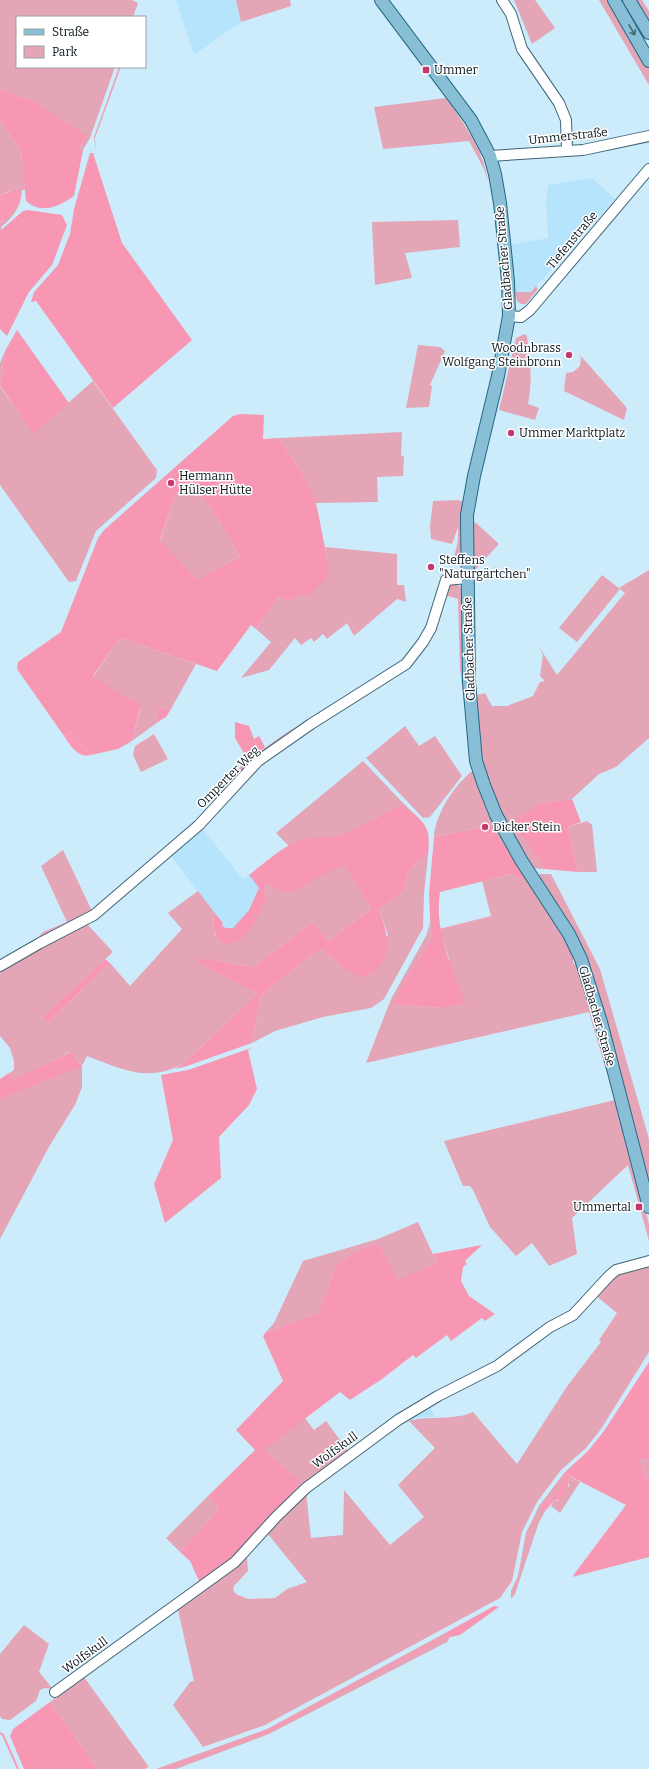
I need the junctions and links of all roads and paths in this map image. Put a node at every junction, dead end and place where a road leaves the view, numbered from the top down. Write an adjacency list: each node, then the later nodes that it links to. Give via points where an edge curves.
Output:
1 (381, 0): 9 (main road, Gladbacher Straße, via 471,120)
2 (502, 0): 8 (street, via 511,14 522,49 559,103 566,120)
3 (614, 0): 6 (main road, one-way to 6)
4 (628, 0): 5 (main road)
5 (649, 33)
6 (649, 61)
7 (649, 136): 8 (street, Ummerstraße)
8 (567, 151): 9 (street, Ummerstraße)
9 (490, 156): 11 (main road, Gladbacher Straße, via 500,203)
10 (649, 169): 11 (street, Tiefenstraße, via 530,310 521,317)
11 (509, 316): 12 (main road, Gladbacher Straße, via 498,376 468,504)
12 (467, 578): 13 (street, Omperter Weg, via 446,580 431,628 406,664 258,761 199,825 94,915); 14 (main road, Gladbacher Straße, via 469,682 476,761 496,815 521,860 569,934 585,971 601,1022)
13 (0, 966)
14 (649, 1207)
15 (649, 1261): 16 (street, Wolfskull, via 616,1270 573,1315 550,1327 497,1366 398,1420 306,1488 235,1562)
16 (55, 1692)

